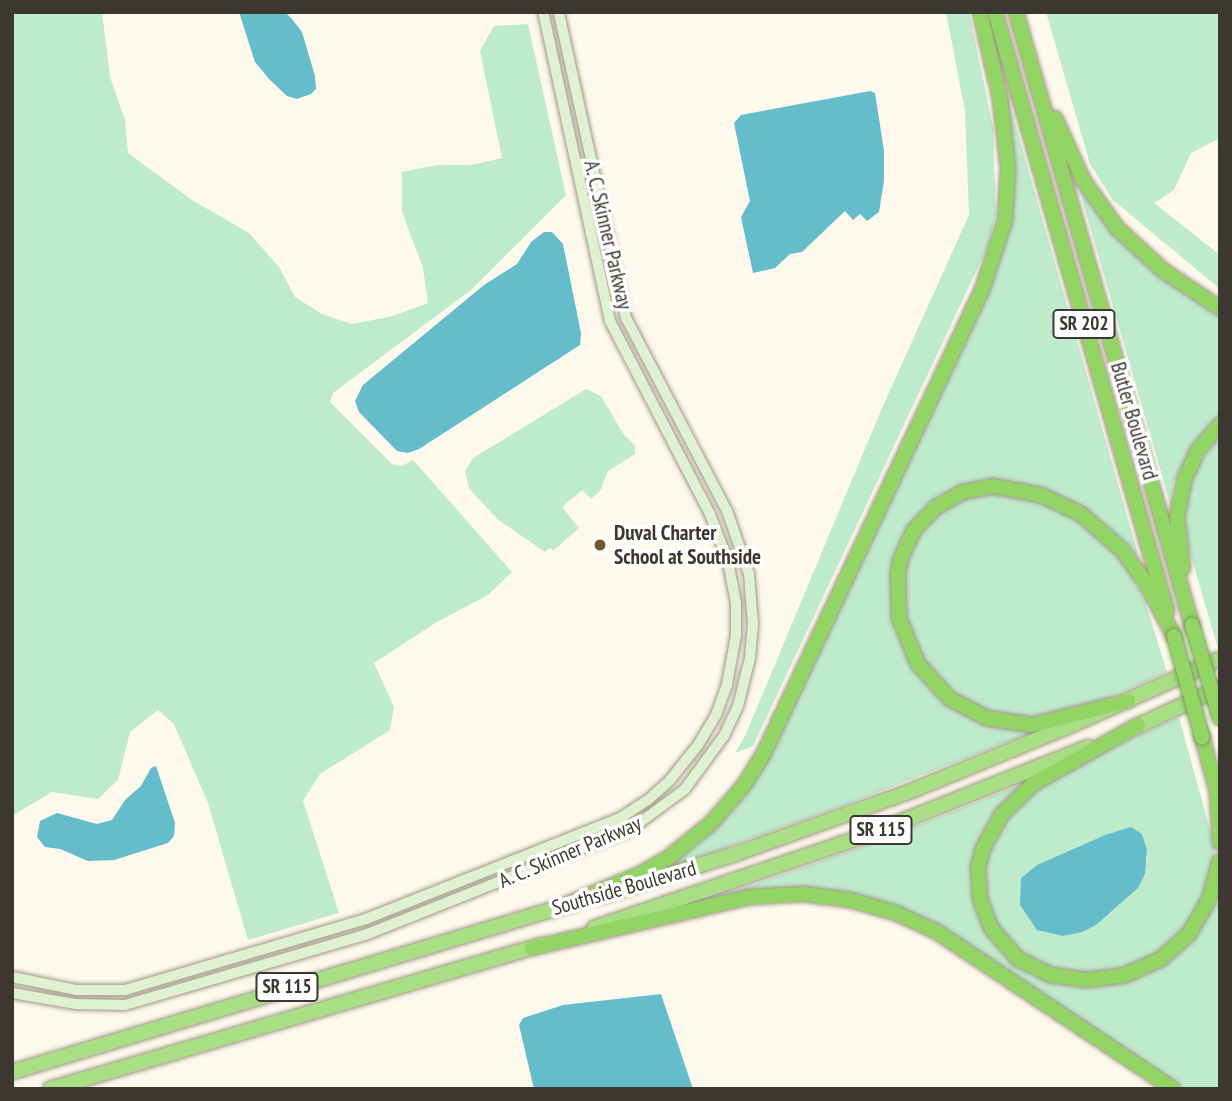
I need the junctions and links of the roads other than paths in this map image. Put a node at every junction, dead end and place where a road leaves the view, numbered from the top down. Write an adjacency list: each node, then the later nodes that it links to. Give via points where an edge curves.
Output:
1 (543, 12): 16 (main road, A. C. Skinner Parkway, via 610,321 710,514 734,587 736,635 721,701 698,745)
2 (559, 12): 18 (main road, A. C. Skinner Parkway, via 624,310 730,519 751,591 750,658 738,706 706,764)
3 (981, 12): 21 (highway, via 1000,98 1008,168 1005,220 982,290 764,753 744,785 711,823 668,858)
4 (995, 12): 10 (highway, Butler Boulevard / SR 202)
5 (1016, 12): 6 (highway, Butler Boulevard / SR 202)
6 (1022, 33): 7 (highway, via 1074,164 1103,211 1147,258); 9 (highway, Butler Boulevard / SR 202)
7 (1220, 308)
8 (1220, 425): 9 (highway, via 1193,459 1181,492 1177,517)
9 (1183, 590): 14 (highway, Butler Boulevard / SR 202, bridge)
10 (1174, 636): 13 (highway, via 1122,550 1081,514 1041,495 993,486 963,492 936,507 914,530 898,573 899,618 918,664 950,699 987,718 1032,725); 17 (highway, Butler Boulevard / SR 202, bridge)
11 (1220, 659): 13 (highway, Southside Boulevard / SR 115)
12 (1220, 688): 15 (highway, Southside Boulevard / SR 115)
13 (1128, 701): 21 (highway, Southside Boulevard / SR 115, via 800,832)
14 (1220, 719)
15 (1139, 725): 20 (highway, via 1033,784 1002,814 978,868 980,899 991,928 1018,959 1051,975 1087,980 1125,975 1161,959 1189,934 1209,900); 22 (highway, Southside Boulevard / SR 115, via 862,837)
16 (659, 791): 18 (main road); 23 (main road, A. C. Skinner Parkway, via 598,828 366,919 142,986 92,992)
17 (1218, 796): 19 (highway, Butler Boulevard)
18 (669, 804): 24 (main road, A. C. Skinner Parkway, via 603,843 365,935 158,997 92,1006)
19 (1220, 843)
20 (1220, 860)
21 (563, 906): 25 (highway, Southside Boulevard / SR 115)
22 (532, 947): 26 (highway, Southside Boulevard / SR 115); 27 (highway, via 750,897 803,894 850,900 896,913 937,932)
23 (12, 977)
24 (12, 993)
25 (12, 1072)
26 (50, 1089)
27 (1173, 1089)

